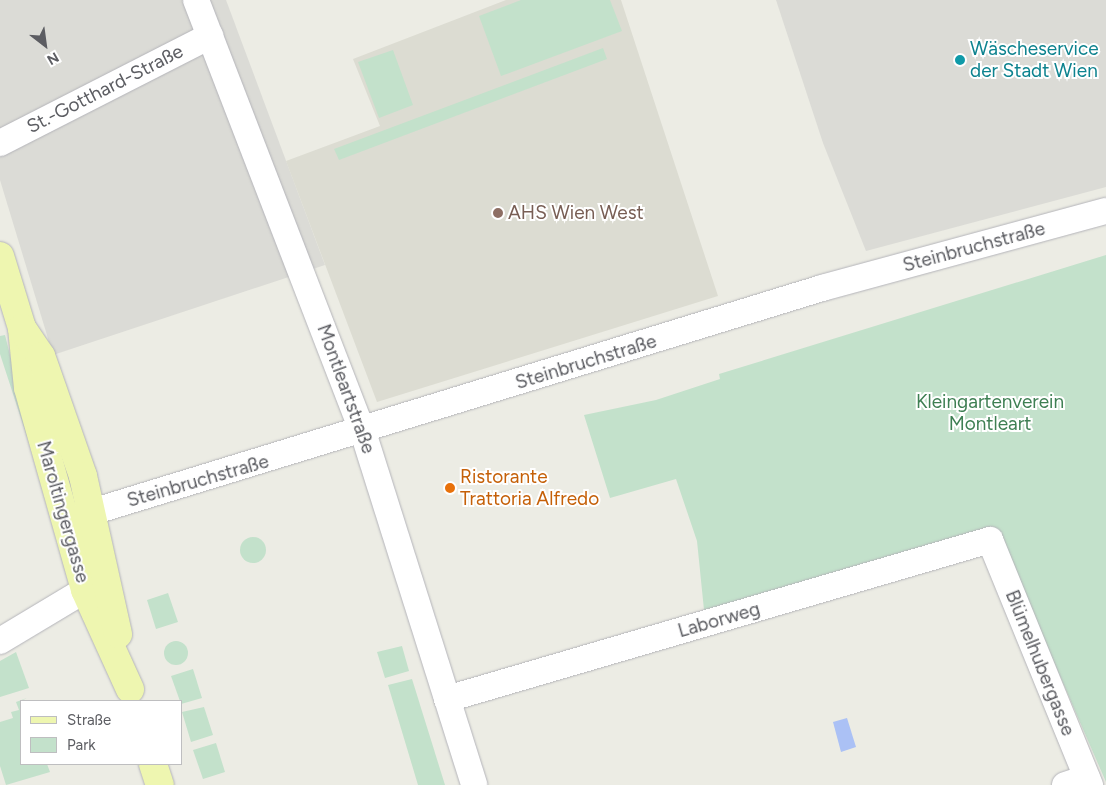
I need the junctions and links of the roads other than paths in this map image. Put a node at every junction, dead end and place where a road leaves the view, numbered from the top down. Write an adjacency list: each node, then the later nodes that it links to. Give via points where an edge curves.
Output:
1 (196, 0): 2 (street, Montleartstraße)
2 (210, 36): 3 (street, St.-Gotthard-Straße); 7 (street, Montleartstraße)
3 (0, 143)
4 (1106, 211): 7 (street, Steinbruchstraße, via 822,288)
5 (0, 256): 6 (main road, Maroltingergasse)
6 (22, 328): 8 (main road, Maroltingergasse, via 41,356); 9 (main road, Maroltingergasse, via 28,388)
7 (363, 432): 8 (street, Steinbruchstraße); 14 (street, Montleartstraße)
8 (93, 512): 9 (street, Steinbruchstraße); 13 (main road, Maroltingergasse)
9 (67, 519): 11 (main road, Maroltingergasse)
10 (990, 540): 14 (street, Laborweg); 16 (street, Blümelhubergasse)
11 (85, 590): 12 (street); 13 (main road, Maroltingergasse)
12 (0, 641)
13 (132, 695)
14 (447, 699): 18 (street, Montleartstraße)
15 (153, 765): 17 (main road)
16 (1081, 783)
17 (160, 785)
18 (474, 785)

